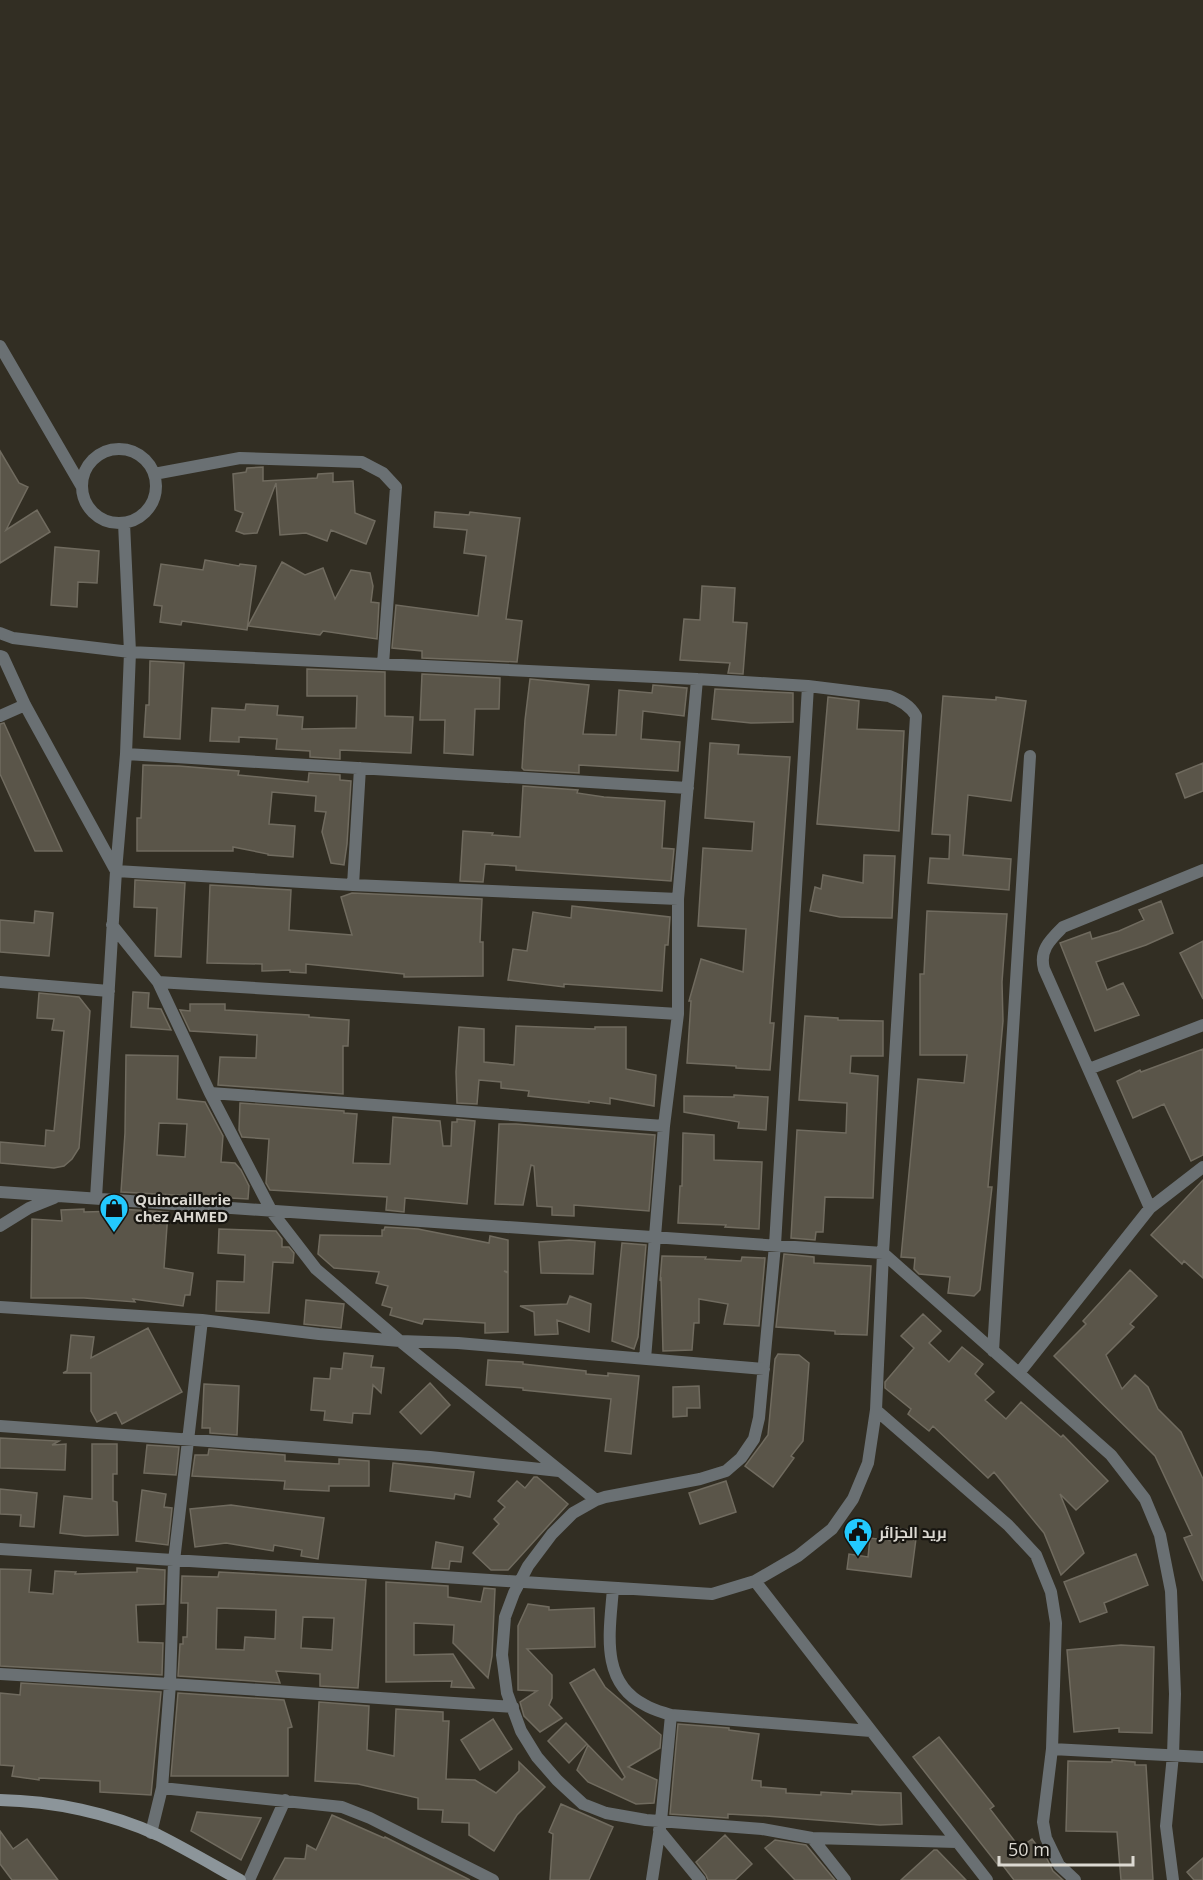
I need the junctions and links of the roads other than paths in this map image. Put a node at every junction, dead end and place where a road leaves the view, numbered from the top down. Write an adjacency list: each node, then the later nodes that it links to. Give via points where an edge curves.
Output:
1 (0, 346): 3 (street)
2 (154, 474): 3 (street, via 138,454 114,449 91,461); 4 (street, via 153,500 136,519); 8 (street, via 240,459 362,462 383,473 396,487)
3 (81, 488): 4 (street, via 85,502 95,514 108,522)
4 (123, 523): 6 (street)
5 (0, 633): 6 (street, via 13,638)
6 (130, 652): 8 (street); 13 (street)
7 (0, 656): 11 (street)
8 (383, 664): 9 (street)
9 (697, 679): 10 (street); 16 (street)
10 (808, 686): 38 (street); 39 (street, via 890,696 908,706 916,716)
11 (25, 705): 12 (street); 18 (street)
12 (0, 716)
13 (126, 754): 15 (street); 18 (street)
14 (1030, 756): 43 (street)
15 (360, 768): 16 (street); 19 (street)
16 (688, 788): 20 (street)
17 (1203, 870): 27 (street, via 1063,927 1048,942 1043,951 1044,969)
18 (116, 871): 19 (street); 21 (street)
19 (353, 885): 20 (street)
20 (678, 900): 25 (street)
21 (112, 925): 23 (street); 24 (street)
22 (0, 982): 24 (street)
23 (158, 982): 25 (street); 28 (street)
24 (109, 991): 33 (street)
25 (678, 1014): 29 (street)
26 (1203, 1025): 27 (street)
27 (1089, 1069): 34 (street)
28 (210, 1093): 29 (street); 35 (street)
29 (664, 1126): 37 (street)
30 (1203, 1167): 34 (street)
31 (0, 1192): 32 (street)
32 (60, 1196): 33 (street); 36 (street, via 29,1208)
33 (96, 1198): 35 (street)
34 (1150, 1208): 46 (street)
35 (272, 1212): 37 (street); 42 (street, via 316,1269)
36 (0, 1226)
37 (656, 1236): 38 (street); 44 (street)
38 (775, 1245): 39 (street); 45 (street)
39 (883, 1252): 43 (street); 47 (street)
40 (0, 1307): 41 (street)
41 (202, 1320): 42 (street); 49 (street)
42 (400, 1341): 44 (street); 50 (street)
43 (993, 1351): 46 (street)
44 (645, 1359): 45 (street)
45 (764, 1369): 51 (street, via 754,1439 726,1471)
46 (1019, 1373): 63 (street, via 1111,1455 1145,1499 1160,1535 1171,1591)
47 (876, 1410): 54 (street, via 868,1463 853,1499 832,1529 798,1556); 62 (street, via 1008,1525 1035,1555 1051,1592 1056,1623)
48 (0, 1426): 49 (street)
49 (188, 1439): 50 (street); 53 (street)
50 (560, 1471): 51 (street)
51 (596, 1500): 55 (street, via 573,1513 552,1534)
52 (2, 1547): 53 (street)
53 (174, 1561): 55 (street); 58 (street)
54 (755, 1581): 56 (street, via 712,1594); 61 (street)
55 (520, 1582): 56 (street); 59 (street, via 506,1617 502,1655)
56 (613, 1588): 60 (street, via 609,1649 612,1670 624,1690 643,1705)
57 (0, 1674): 58 (street)
58 (170, 1684): 59 (street); 65 (street)
59 (513, 1707): 68 (street, via 521,1731 537,1757 583,1804)
60 (671, 1715): 61 (street); 68 (street)
61 (871, 1731): 71 (street)
62 (1052, 1749): 63 (street); 79 (street, via 1042,1822 1059,1865)
63 (1173, 1755): 64 (street); 80 (street, via 1166,1826)
64 (1203, 1757)
65 (162, 1788): 67 (street); 69 (street)
66 (0, 1800): 69 (main road, via 24,1800 102,1815)
67 (285, 1800): 73 (street); 74 (street, via 351,1810)
68 (660, 1825): 70 (street, via 762,1829); 75 (street); 76 (street)
69 (151, 1833): 72 (main road)
70 (812, 1838): 71 (street); 77 (street)
71 (957, 1842): 78 (street)
72 (240, 1880)
73 (249, 1880)
74 (493, 1880)
75 (652, 1880)
76 (700, 1880)
77 (845, 1880)
78 (987, 1880)
79 (1074, 1880)
80 (1173, 1880)

